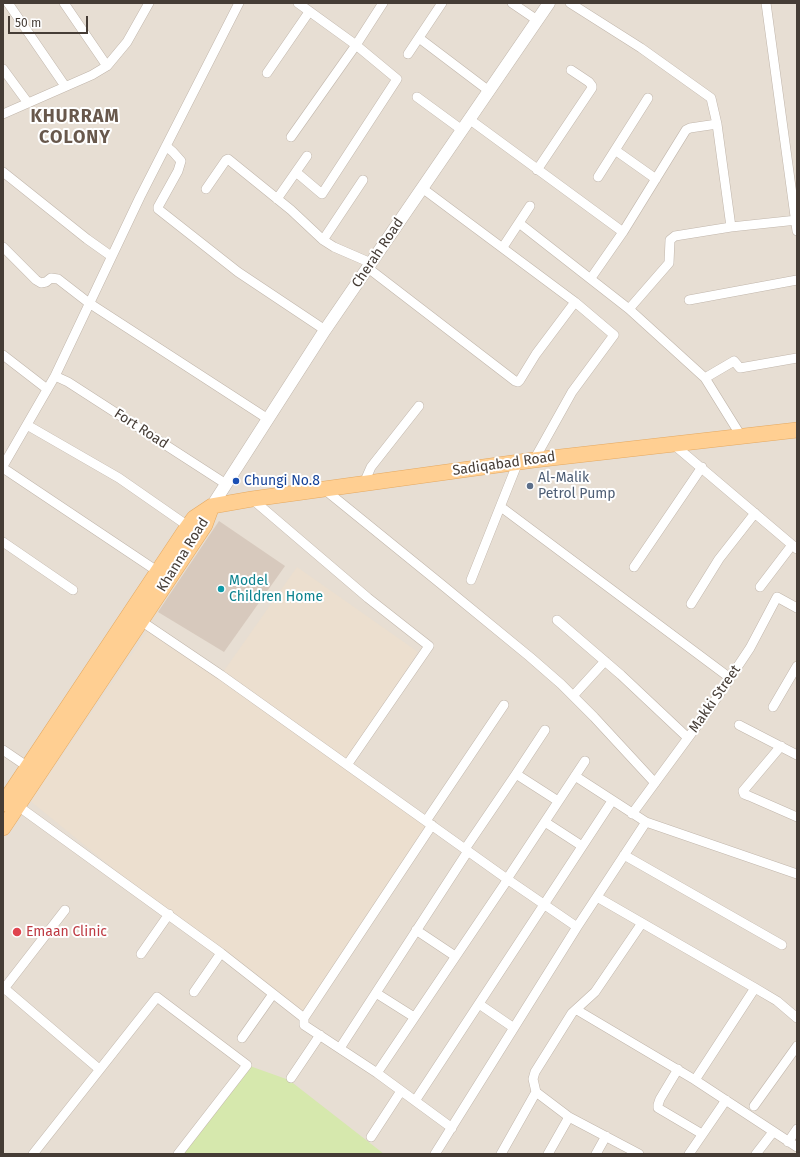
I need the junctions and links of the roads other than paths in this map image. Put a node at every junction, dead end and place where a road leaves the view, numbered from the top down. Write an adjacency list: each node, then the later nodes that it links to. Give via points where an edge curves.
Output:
1 (8, 3): 20 (street)
2 (64, 3): 16 (street)
3 (149, 3): 16 (street, via 127,42)
4 (240, 3): 30 (street)
5 (383, 3): 14 (street)
6 (442, 3): 13 (street)
7 (512, 3): 12 (street)
8 (549, 3): 12 (street, Cherah Road)
9 (570, 3): 27 (street, via 641,48 711,98)
10 (766, 3): 43 (street)
11 (304, 6): 14 (street); 19 (street)
12 (537, 20): 21 (street, Cherah Road)
13 (419, 38): 15 (street); 21 (street)
14 (356, 46): 29 (street); 35 (street, via 397,79 322,194)
15 (408, 54)
16 (107, 66): 20 (street)
17 (3, 69): 24 (street)
18 (571, 70): 33 (street, via 591,84 592,88)
19 (267, 73)
20 (65, 86): 24 (street)
21 (489, 91): 26 (street, Cherah Road)
22 (417, 97): 28 (street)
23 (648, 98): 31 (street)
24 (28, 103): 25 (street)
25 (3, 114)
26 (469, 119): 28 (street, Cherah Road); 33 (street)
27 (717, 124): 37 (street, via 686,130); 45 (street)
28 (462, 130): 39 (street, Cherah Road)
29 (291, 136)
30 (166, 146): 51 (street); 59 (street, via 181,161 158,210 238,272)
31 (615, 150): 36 (street); 37 (street)
32 (307, 156): 35 (street)
33 (538, 170): 47 (street)
34 (3, 172): 51 (street)
35 (296, 172): 41 (street)
36 (598, 177)
37 (656, 179): 47 (street)
38 (363, 180): 48 (street)
39 (422, 188): 50 (street); 52 (street, Cherah Road)
40 (206, 190): 41 (street, via 228,159)
41 (277, 199): 48 (street)
42 (530, 206): 44 (street)
43 (796, 220): 45 (street); 46 (street)
44 (519, 223): 50 (street); 53 (street)
45 (731, 227): 58 (street, via 675,236 670,240 669,263)
46 (797, 231)
47 (623, 232): 53 (street)
48 (323, 240): 52 (street)
49 (3, 247): 57 (street, via 36,280 41,283 51,278 58,280)
50 (503, 247): 56 (street)
51 (111, 256): 57 (street)
52 (370, 265): 56 (street, via 518,382); 59 (street, Cherah Road)
53 (591, 278): 58 (street)
54 (797, 280): 55 (street)
55 (689, 300)
56 (575, 302): 71 (street, via 614,335 572,392)
57 (89, 303): 62 (street); 66 (street)
58 (629, 309): 63 (street)
59 (325, 330): 66 (street, Cherah Road)
60 (3, 355): 64 (street)
61 (797, 358): 63 (street, via 740,368 733,362)
62 (55, 376): 64 (street); 76 (street, Fort Road)
63 (705, 378): 69 (street)
64 (47, 389): 67 (street)
65 (419, 406): 75 (street, via 371,467)
66 (268, 419): 76 (street, Cherah Road)
67 (27, 425): 73 (street); 82 (street, via 119,478)
68 (797, 430): 69 (main road, Sadiqabad Road)
69 (741, 436): 70 (main road, Sadiqabad Road)
70 (673, 444): 71 (main road, Sadiqabad Road); 74 (street)
71 (534, 460): 72 (main road, Sadiqabad Road)
72 (518, 462): 75 (main road, Sadiqabad Road); 80 (street)
73 (3, 467): 86 (street)
74 (702, 467): 81 (street); 85 (street)
75 (364, 483): 77 (main road, Sadiqabad Road)
76 (226, 484): 79 (street, Cherah Road)
77 (324, 489): 78 (main road, Sadiqabad Road); 97 (street, via 530,657)
78 (252, 499): 79 (main road, Sadiqabad Road); 107 (street, via 368,598 429,646)
79 (212, 506): 82 (main road, Khanna Road, via 194,518); 92 (main road, Khanna Road, via 206,525)
80 (501, 507): 87 (street); 96 (street)
81 (755, 513): 84 (street); 90 (street, via 719,560)
82 (188, 526): 86 (main road, Khanna Road)
83 (3, 542): 89 (street)
84 (794, 547): 88 (street)
85 (634, 566)
86 (157, 571): 92 (main road, Khanna Road)
87 (471, 580)
88 (760, 587)
89 (73, 590)
90 (691, 604)
91 (797, 608): 96 (street, Makki Street, via 777,597 750,648)
92 (136, 617): 107 (street); 108 (main road, Khanna Road); 114 (main road, Khanna Road)
93 (557, 620): 94 (street)
94 (605, 661): 97 (street); 102 (street)
95 (797, 666): 99 (street)
96 (730, 678): 102 (street, Makki Street)
97 (573, 696): 111 (street)
98 (504, 705): 119 (street)
99 (773, 707)
100 (739, 724): 103 (street)
101 (545, 730): 109 (street)
102 (688, 738): 111 (street, Makki Street)
103 (781, 746): 105 (street); 116 (street, via 744,794)
104 (3, 750): 108 (street)
105 (797, 755)
106 (585, 761): 110 (street)
107 (347, 765): 119 (street)
108 (28, 767): 114 (main road, Khanna Road)
109 (516, 774): 112 (street); 122 (street)
110 (575, 776): 112 (street); 113 (street)
111 (655, 783): 115 (street, Makki Street)
112 (558, 801): 117 (street)
113 (612, 801): 115 (street); 121 (street)
114 (9, 802): 120 (main road, Khanna Road); 129 (street)
115 (632, 814): 118 (street)
116 (797, 817)
117 (545, 822): 121 (street); 125 (street)
118 (646, 822): 123 (street); 124 (street)
119 (429, 823): 122 (street); 145 (street)
120 (3, 828)
121 (582, 846): 127 (street)
122 (466, 850): 125 (street); 132 (street)
123 (624, 855): 126 (street); 133 (street)
124 (797, 874)
125 (507, 879): 127 (street); 136 (street)
126 (597, 897): 130 (street); 131 (street)
127 (544, 904): 131 (street); 142 (street)
128 (65, 910): 138 (street)
129 (168, 914): 134 (street); 135 (street)
130 (642, 923): 137 (street); 143 (street, via 595,992)
131 (577, 927): 147 (street)
132 (416, 930): 136 (street); 140 (street)
133 (782, 946)
134 (221, 953): 139 (street); 141 (street)
135 (141, 954)
136 (455, 956): 144 (street)
137 (755, 988): 146 (street, via 777,1001); 156 (street)
138 (4, 989): 152 (street)
139 (194, 992)
140 (376, 993): 144 (street); 151 (street)
141 (273, 994): 145 (street); 149 (street)
142 (479, 1004): 147 (street); 160 (street)
143 (577, 1010): 153 (street); 158 (street, via 572,1013 535,1072 533,1079)
144 (414, 1017): 154 (street)
145 (304, 1018): 148 (street, via 304,1025)
146 (797, 1018)
147 (514, 1028): 163 (street)
148 (320, 1035): 151 (street); 155 (street)
149 (242, 1038)
150 (797, 1046): 161 (street)
151 (340, 1048): 154 (street)
152 (99, 1069): 171 (street); 172 (street, via 157,997 248,1065)
153 (678, 1069): 156 (street); 166 (street, via 660,1099 658,1108)
154 (377, 1073): 157 (street)
155 (291, 1078)
156 (696, 1080): 159 (street)
157 (401, 1091): 160 (street); 168 (street)
158 (536, 1092): 162 (street); 174 (street)
159 (726, 1100): 165 (street); 166 (street)
160 (415, 1101): 163 (street)
161 (754, 1106)
162 (570, 1117): 167 (street); 175 (street)
163 (452, 1128): 173 (street)
164 (797, 1129): 169 (street)
165 (773, 1132): 169 (street); 179 (street)
166 (702, 1134): 178 (street)
167 (606, 1136): 176 (street); 177 (street)
168 (371, 1137)
169 (788, 1142): 170 (street)
170 (797, 1147)
171 (33, 1154)
172 (178, 1154)
173 (435, 1154)
174 (501, 1154)
175 (548, 1154)
176 (596, 1154)
177 (639, 1154)
178 (689, 1154)
179 (756, 1154)

